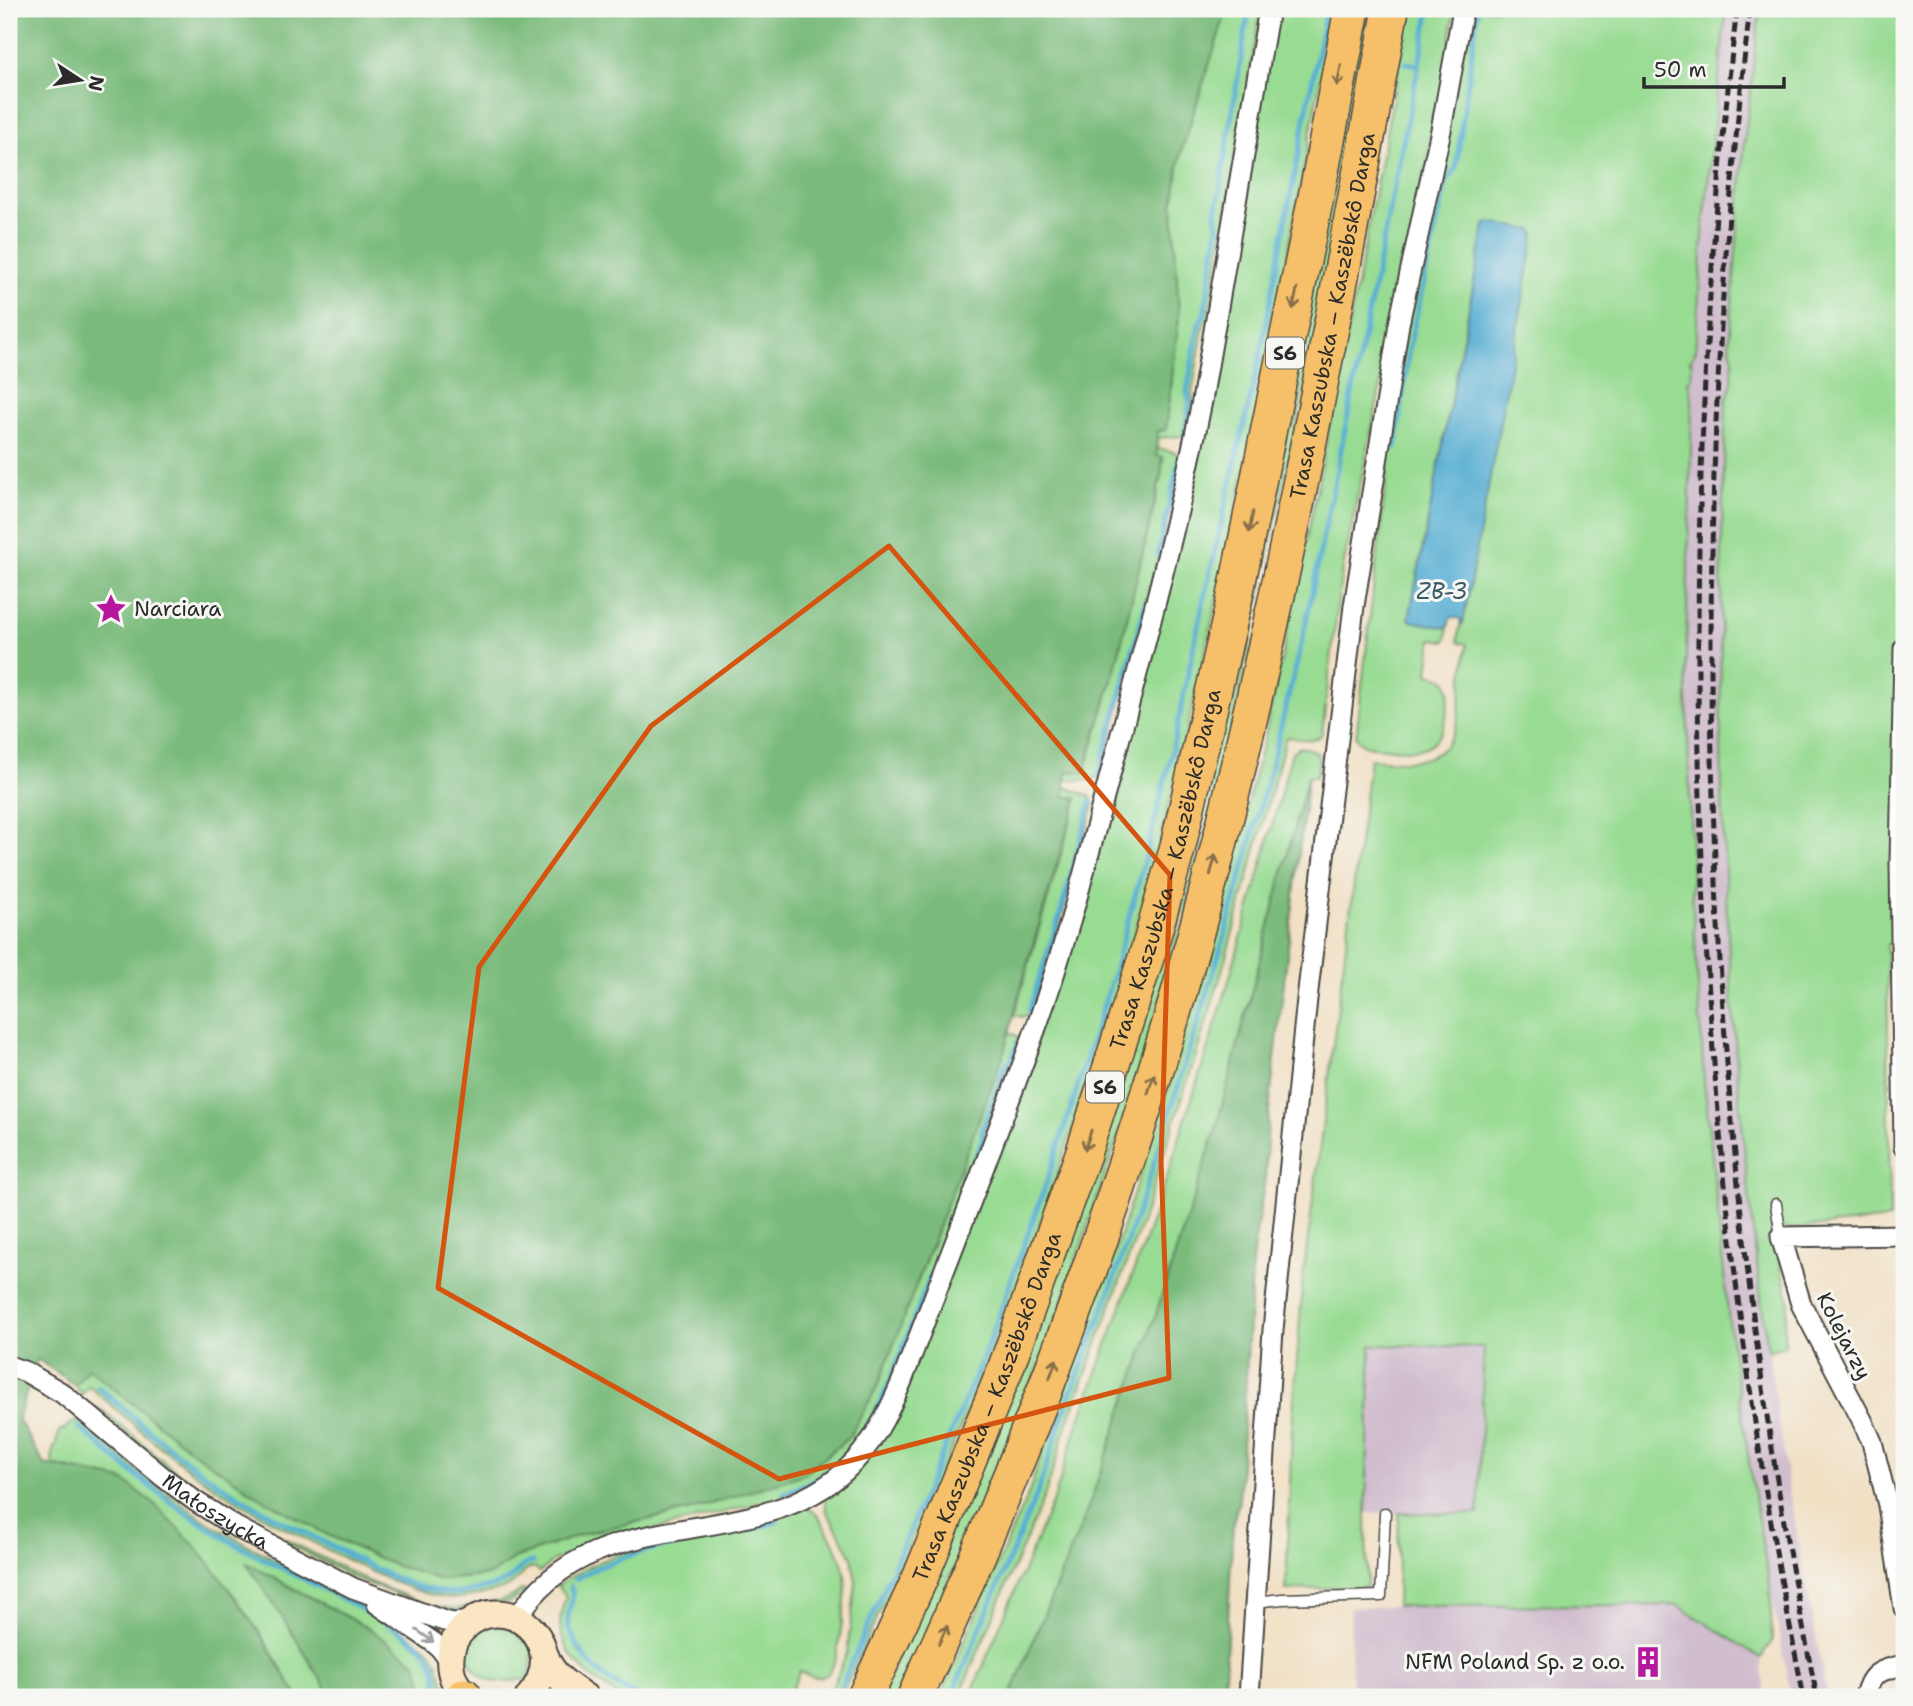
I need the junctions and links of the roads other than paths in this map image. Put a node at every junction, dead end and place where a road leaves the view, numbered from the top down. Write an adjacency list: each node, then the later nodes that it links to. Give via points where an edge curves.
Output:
1 (1269, 9): 15 (street, via 1190,463 1087,861 1018,1079 892,1402 857,1459 816,1492 765,1513 635,1539 593,1553 551,1579)
2 (1352, 9): 23 (highway, Trasa Kaszubska – Kaszëbskô Darga / S6, one-way to 23, via 1233,607 1156,926 1083,1154 1010,1357 921,1576)
3 (1391, 9): 24 (highway, Trasa Kaszubska – Kaszëbskô Darga / S6, one-way to 3, via 1052,1372 1125,1166 1191,950 1305,464)
4 (1462, 9): 13 (street, via 1399,324 1354,606 1273,1330)
5 (1904, 648): 6 (street, via 1900,864)
6 (1904, 1147)
7 (1776, 1204): 9 (lane, Kolejarzy)
8 (1904, 1235): 9 (street)
9 (1782, 1237): 14 (street, Kolejarzy, via 1801,1304 1872,1443 1888,1506)
10 (9, 1366): 12 (street, Małoszycka, via 62,1393 157,1473 214,1513)
11 (1385, 1513): 13 (lane, via 1381,1595)
12 (353, 1588): 16 (street, Małoszycka, via 454,1623); 18 (street, Małoszycka, one-way to 18, via 433,1642)
13 (1254, 1602): 25 (street)
14 (1904, 1608)
15 (517, 1619): 16 (main road, via 497,1614); 17 (main road, via 535,1633)
16 (472, 1621): 18 (main road, via 455,1640)
17 (545, 1655): 21 (main road, via 542,1678); 22 (main road, via 554,1675)
18 (450, 1663): 20 (main road, via 456,1686)
19 (1904, 1665): 26 (street, via 1878,1672 1869,1681)
20 (465, 1697)
21 (529, 1697)
22 (585, 1697)
23 (865, 1697)
24 (915, 1697)
25 (1250, 1697)
26 (1865, 1697)

